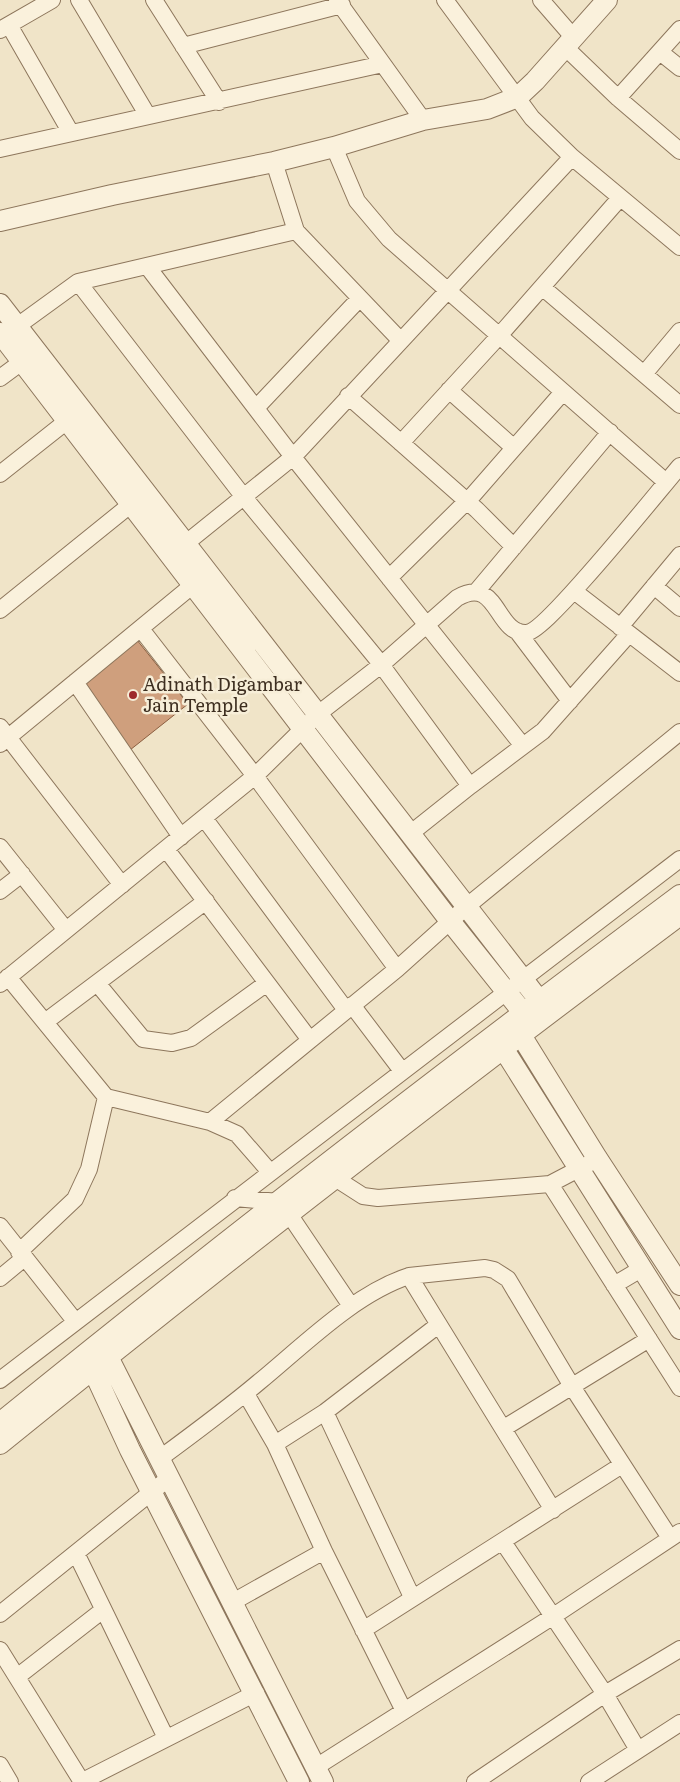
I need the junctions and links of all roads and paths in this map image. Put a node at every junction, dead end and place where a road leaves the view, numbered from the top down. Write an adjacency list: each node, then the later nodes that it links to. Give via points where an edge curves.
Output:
1 (52, 0): 8 (street)
2 (79, 0): 18 (street)
3 (154, 0): 11 (street)
4 (445, 0): 15 (street)
5 (541, 0): 10 (street)
6 (607, 0): 10 (street)
7 (340, 3): 11 (street); 13 (street)
8 (4, 27): 20 (street)
9 (680, 29): 12 (street)
10 (570, 43): 15 (street); 16 (street)
11 (183, 46): 17 (street)
12 (660, 52): 14 (street); 16 (street)
13 (383, 64): 17 (street); 19 (street)
14 (680, 68)
15 (518, 96): 19 (street, via 488,109); 24 (street, via 532,118)
16 (618, 98): 23 (street)
17 (218, 102): 18 (street)
18 (148, 116): 20 (street)
19 (423, 120): 21 (street)
20 (71, 133): 22 (street)
21 (334, 147): 25 (street); 33 (street, via 357,201 372,221)
22 (1, 148)
23 (680, 151)
24 (572, 157): 26 (street); 33 (street)
25 (274, 162): 27 (street); 28 (street)
26 (620, 198): 29 (street); 32 (street)
27 (0, 221)
28 (296, 231): 30 (street); 34 (street)
29 (680, 247)
30 (147, 266): 31 (street); 47 (street)
31 (78, 282): 36 (street); 56 (street)
32 (542, 286): 38 (street); 41 (street)
33 (448, 292): 38 (street); 39 (street)
34 (360, 298): 39 (street); 47 (street)
35 (0, 304): 36 (street)
36 (8, 330): 40 (street); 48 (street)
37 (680, 331): 41 (street)
38 (499, 336): 43 (street); 44 (street)
39 (401, 341): 45 (street)
40 (23, 361): 42 (street); 48 (street)
41 (644, 374): 46 (street)
42 (0, 378)
43 (449, 390): 50 (street); 51 (street)
44 (563, 392): 49 (street); 51 (street)
45 (348, 396): 50 (street); 52 (street)
46 (680, 405)
47 (256, 408): 52 (street)
48 (74, 415): 54 (street); 57 (street)
49 (610, 432): 55 (street); 60 (street)
50 (401, 443): 58 (street)
51 (513, 447): 58 (street)
52 (293, 457): 56 (street); 62 (street)
53 (680, 466): 55 (street)
54 (0, 474)
55 (666, 482): 65 (street)
56 (243, 496): 59 (street); 73 (street)
57 (138, 498): 59 (street); 63 (street); 68 (street)
58 (467, 502): 60 (street); 62 (street)
59 (185, 544): 77 (street)
60 (514, 546): 66 (street)
61 (680, 555): 64 (street)
62 (389, 578): 69 (street)
63 (193, 586): 70 (street); 78 (street)
64 (654, 586): 67 (street); 72 (street)
65 (574, 590): 71 (street, via 536,630 527,633); 72 (street)
66 (476, 592): 69 (street, via 457,598); 71 (street, via 485,594)
67 (680, 608)
68 (0, 610)
69 (427, 625): 73 (street); 81 (street)
70 (140, 629): 75 (street); 82 (street)
71 (517, 631): 76 (street)
72 (624, 631): 74 (street); 76 (street)
73 (381, 665): 77 (street); 83 (street)
74 (680, 673)
75 (75, 682): 80 (street); 86 (street)
76 (570, 701): 81 (street, via 554,721)
77 (318, 714): 78 (street); 85 (street)
78 (304, 730): 82 (street); 97 (street)
79 (680, 732): 95 (street)
80 (3, 736): 91 (street)
81 (524, 746): 83 (street)
82 (255, 776): 84 (street); 99 (street)
83 (470, 786): 85 (street)
84 (204, 818): 86 (street); 105 (street)
85 (411, 833): 95 (street)
86 (181, 837): 88 (street)
87 (0, 847): 90 (street)
88 (166, 848): 91 (street); 94 (street)
89 (680, 859): 103 (street)
90 (22, 874): 92 (street); 98 (street)
91 (122, 884): 98 (street)
92 (0, 891)
93 (680, 895): 104 (street)
94 (206, 901): 101 (street); 102 (street)
95 (466, 907): 97 (street); 103 (street)
96 (680, 916): 104 (street)
97 (450, 922): 99 (street); 103 (street)
98 (66, 930): 100 (street)
99 (397, 969): 105 (street)
100 (4, 980): 106 (street)
101 (97, 983): 102 (street, via 143,1039 172,1043 192,1038); 106 (street)
102 (267, 983): 108 (street)
103 (515, 984): 104 (street); 107 (street); 110 (street)
104 (545, 1006): 107 (street)
105 (349, 1008): 108 (street); 110 (street)
106 (45, 1022): 111 (street)
107 (523, 1024): 109 (street); 113 (street)
108 (310, 1040): 112 (street)
109 (499, 1042): 114 (street); 116 (street); 119 (street)
110 (402, 1072): 115 (street)
111 (106, 1097): 112 (street); 121 (street, via 91,1164 75,1199)
112 (210, 1122): 115 (street, via 237,1134)
113 (597, 1158): 114 (street); 126 (street)
114 (579, 1170): 117 (street); 122 (street)
115 (265, 1176): 118 (street)
116 (335, 1178): 117 (street, via 363,1196 378,1198); 119 (street)
117 (550, 1184): 125 (street)
118 (241, 1193): 119 (street); 128 (street)
119 (284, 1208): 127 (street); 132 (street)
120 (0, 1226): 121 (street)
121 (21, 1255): 124 (street); 128 (street)
122 (641, 1269): 125 (street); 130 (street)
123 (409, 1276): 127 (street); 129 (street); 134 (street, via 485,1268 508,1279)
124 (0, 1278)
125 (614, 1285): 131 (street)
126 (680, 1285)
127 (351, 1306): 136 (street)
128 (75, 1321): 133 (street)
129 (437, 1326): 137 (street); 139 (street)
130 (680, 1329)
131 (649, 1340): 134 (street); 135 (street)
132 (97, 1355): 138 (street); 140 (street); 142 (street); 145 (street)
133 (0, 1380)
134 (573, 1388): 139 (street); 143 (street)
135 (680, 1388)
136 (246, 1394): 141 (street); 142 (street)
137 (324, 1412): 141 (street); 151 (street)
138 (0, 1423)
139 (504, 1428): 146 (street)
140 (0, 1444)
141 (275, 1444): 149 (street)
142 (159, 1459): 144 (street)
143 (622, 1465): 146 (street); 147 (street)
144 (169, 1478): 145 (street); 152 (street)
145 (152, 1490): 150 (street); 160 (street)
146 (553, 1510): 148 (street)
147 (675, 1535): 155 (street)
148 (503, 1542): 151 (street); 155 (street)
149 (324, 1551): 152 (street); 156 (street)
150 (76, 1553): 153 (street); 154 (street)
151 (412, 1597): 156 (street)
152 (231, 1603): 167 (street)
153 (103, 1610): 159 (street); 164 (street)
154 (0, 1614)
155 (552, 1617): 161 (street); 162 (street)
156 (363, 1630): 162 (street)
157 (680, 1649): 161 (street)
158 (0, 1650): 159 (street)
159 (17, 1677): 169 (street)
160 (256, 1693): 164 (street); 170 (street)
161 (605, 1694): 165 (street); 171 (street)
162 (404, 1711): 167 (street)
163 (680, 1723): 165 (street)
164 (166, 1738): 169 (street)
165 (638, 1750): 172 (street)
166 (0, 1765): 168 (street)
167 (320, 1774)
168 (10, 1782)
169 (81, 1782)
170 (299, 1782)
171 (474, 1782)
172 (589, 1782)

